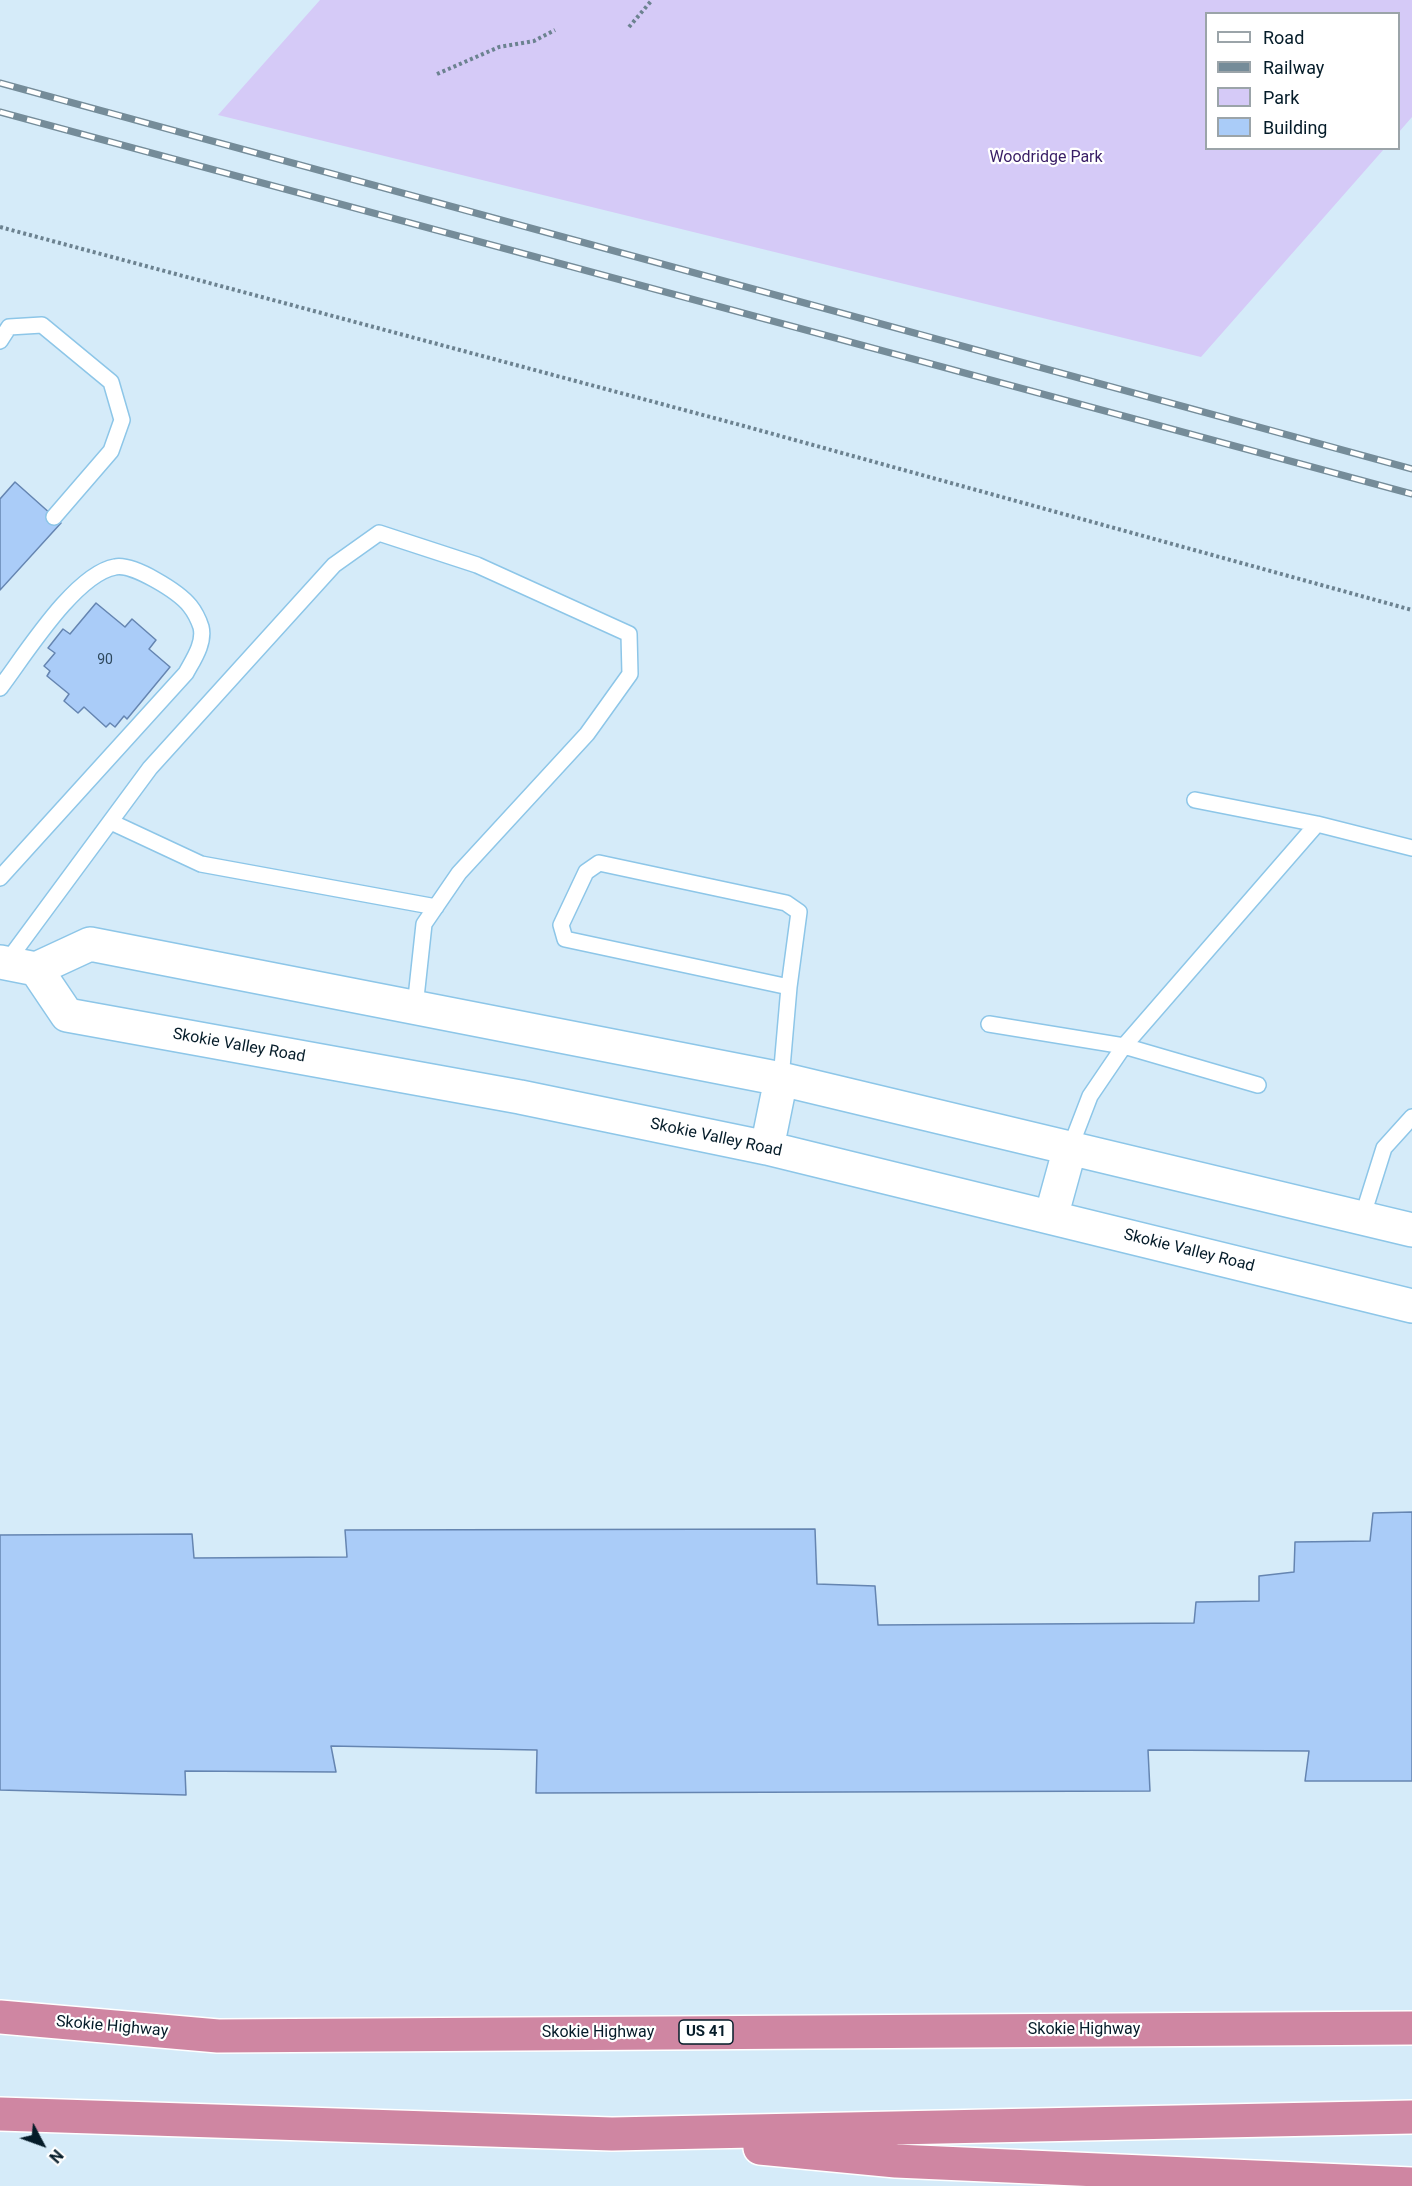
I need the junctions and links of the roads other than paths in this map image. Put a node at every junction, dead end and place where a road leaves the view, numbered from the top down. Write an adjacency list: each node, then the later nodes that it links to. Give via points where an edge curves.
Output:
1 (0, 341): 2 (lane, via 9,327 42,325 111,382 122,420 111,451)
2 (54, 517)
3 (0, 688): 8 (lane, via 70,595 93,577 116,567 140,569 190,606 201,628 200,647 186,673)
4 (1195, 800): 6 (lane)
5 (111, 822): 9 (lane, via 201,864); 9 (lane, via 150,768 334,565 379,533 477,565 629,634 630,674 587,734 459,873); 10 (lane)
6 (1317, 824): 7 (lane); 14 (lane)
7 (1412, 848)
8 (0, 878)
9 (436, 907): 12 (lane, via 424,924)
10 (14, 964): 12 (main road, via 90,944); 18 (main road, Skokie Valley Road, via 67,1015 520,1097)
11 (789, 987): 11 (lane, via 565,939 561,925 586,872 599,862 786,903 799,912); 15 (lane)
12 (415, 1007): 15 (main road)
13 (989, 1024): 14 (lane)
14 (1124, 1046): 16 (lane); 19 (lane, via 1090,1096)
15 (781, 1079): 18 (main road); 19 (main road)
16 (1258, 1085)
17 (1412, 1117): 21 (lane, via 1384,1148)
18 (767, 1148): 20 (main road, Skokie Valley Road)
19 (1070, 1148): 20 (main road); 21 (main road)
20 (1051, 1217): 23 (main road, Skokie Valley Road)
21 (1362, 1218): 22 (main road)
22 (1412, 1230)
23 (1412, 1306)
24 (0, 2017): 25 (highway, Skokie Highway / US 41, via 218,2036)
25 (1412, 2028)
26 (0, 2114): 28 (highway)
27 (1412, 2116): 28 (highway)
28 (612, 2134): 29 (highway, via 896,2162)
29 (1412, 2184)

